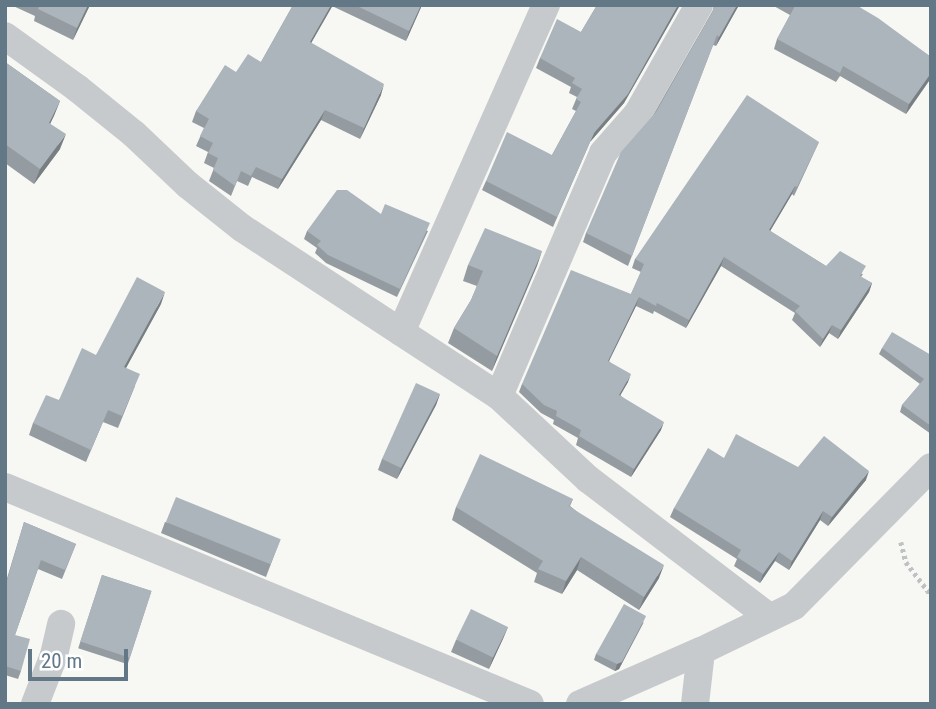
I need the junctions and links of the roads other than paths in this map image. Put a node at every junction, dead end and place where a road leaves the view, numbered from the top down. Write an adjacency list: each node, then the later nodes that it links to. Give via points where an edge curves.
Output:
1 (546, 5): 4 (street)
2 (699, 5): 5 (street, via 638,113 603,153)
3 (5, 36): 4 (street, via 134,134 242,228)
4 (401, 332): 5 (street)
5 (499, 396): 8 (street, via 588,479)
6 (931, 467): 8 (street, via 804,598)
7 (5, 487): 12 (street)
8 (769, 617): 10 (street)
9 (61, 624): 11 (street)
10 (701, 651): 13 (street); 14 (street)
11 (35, 704)
12 (530, 704)
13 (580, 704)
14 (695, 704)

